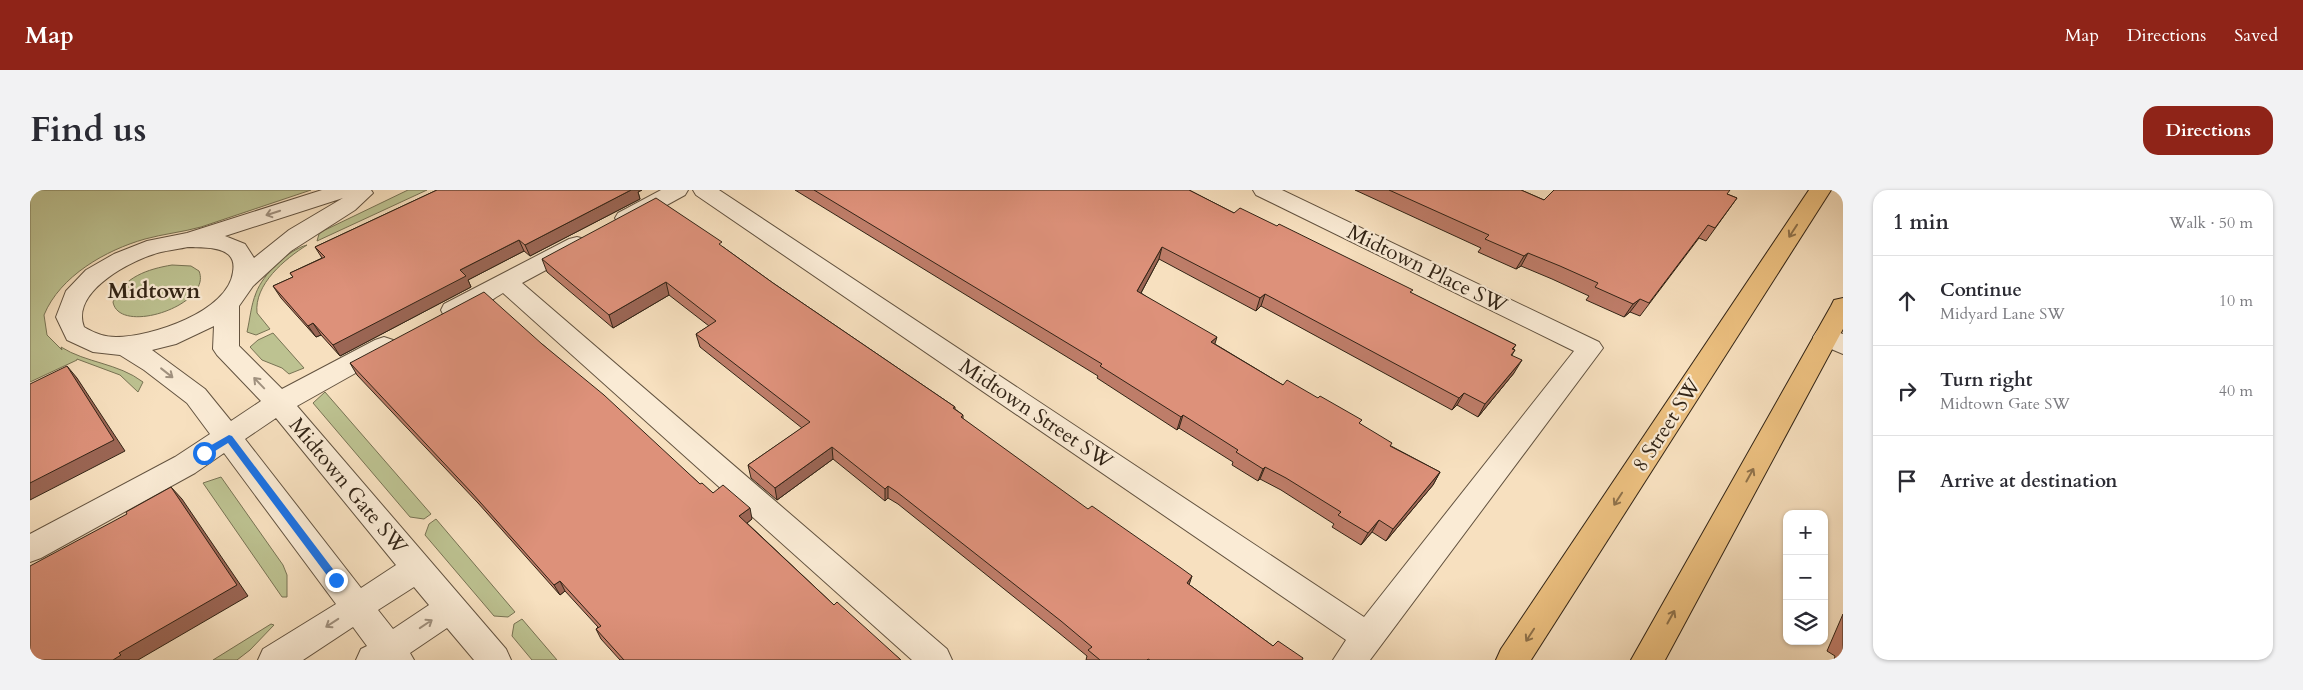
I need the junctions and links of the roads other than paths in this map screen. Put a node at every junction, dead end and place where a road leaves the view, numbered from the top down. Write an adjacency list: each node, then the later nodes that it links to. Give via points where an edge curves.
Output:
1 (354, 190): 7 (street, one-way to 7, via 338,192)
2 (365, 190): 8 (street, via 352,203 273,252)
3 (677, 190): 9 (street)
4 (704, 190): 22 (street, Midtown Street SW)
5 (1264, 190): 22 (street, Midtown Place SW, via 1590,348)
6 (1820, 190): 27 (main road, 8 Street SW, one-way to 27)
7 (188, 240): 8 (street, via 216,241 237,250 246,264); 15 (street, via 155,246 122,258 94,276 75,297 68,317 76,334 96,344)
8 (244, 281): 10 (street)
9 (505, 282): 12 (street); 26 (street)
10 (227, 305): 15 (street, via 199,324); 16 (street, Midtown Gate SW, one-way to 10, via 226,349)
11 (1843, 306): 14 (main road)
12 (435, 319)
13 (409, 333): 16 (street)
14 (1834, 341): 28 (main road, one-way to 14)
15 (126, 347): 17 (street, one-way to 17, via 196,396)
16 (279, 403): 17 (street); 19 (street, Midtown Gate SW)
17 (229, 438): 18 (street); 20 (street)
18 (30, 549)
19 (417, 568): 20 (street); 21 (street, Midtown Gate SW)
20 (357, 607): 23 (street); 24 (street, one-way to 24)
21 (451, 608): 23 (street, one-way to 21); 25 (street, Midtown Gate SW)
22 (1359, 649)
23 (386, 656)
24 (275, 660)
25 (494, 660)
26 (935, 660)
27 (1513, 660)
28 (1648, 660)

